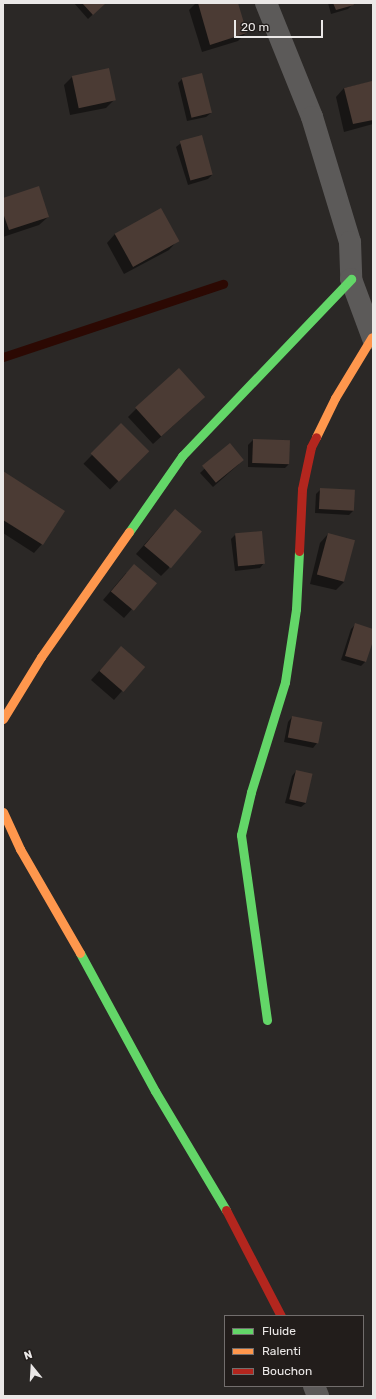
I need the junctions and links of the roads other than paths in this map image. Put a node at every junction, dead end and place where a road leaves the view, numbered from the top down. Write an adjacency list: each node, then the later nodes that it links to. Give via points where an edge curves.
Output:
1 (266, 3): 2 (street, via 312,118 350,242)
2 (351, 279): 3 (street); 4 (street, via 182,456 40,657)
3 (373, 338): 6 (street, via 336,398 311,447 302,488 296,609 286,682 251,792 241,835)
4 (3, 719)
5 (3, 812): 7 (street, via 20,850 91,972 155,1091 223,1203)
6 (267, 1020)
7 (280, 1315)

